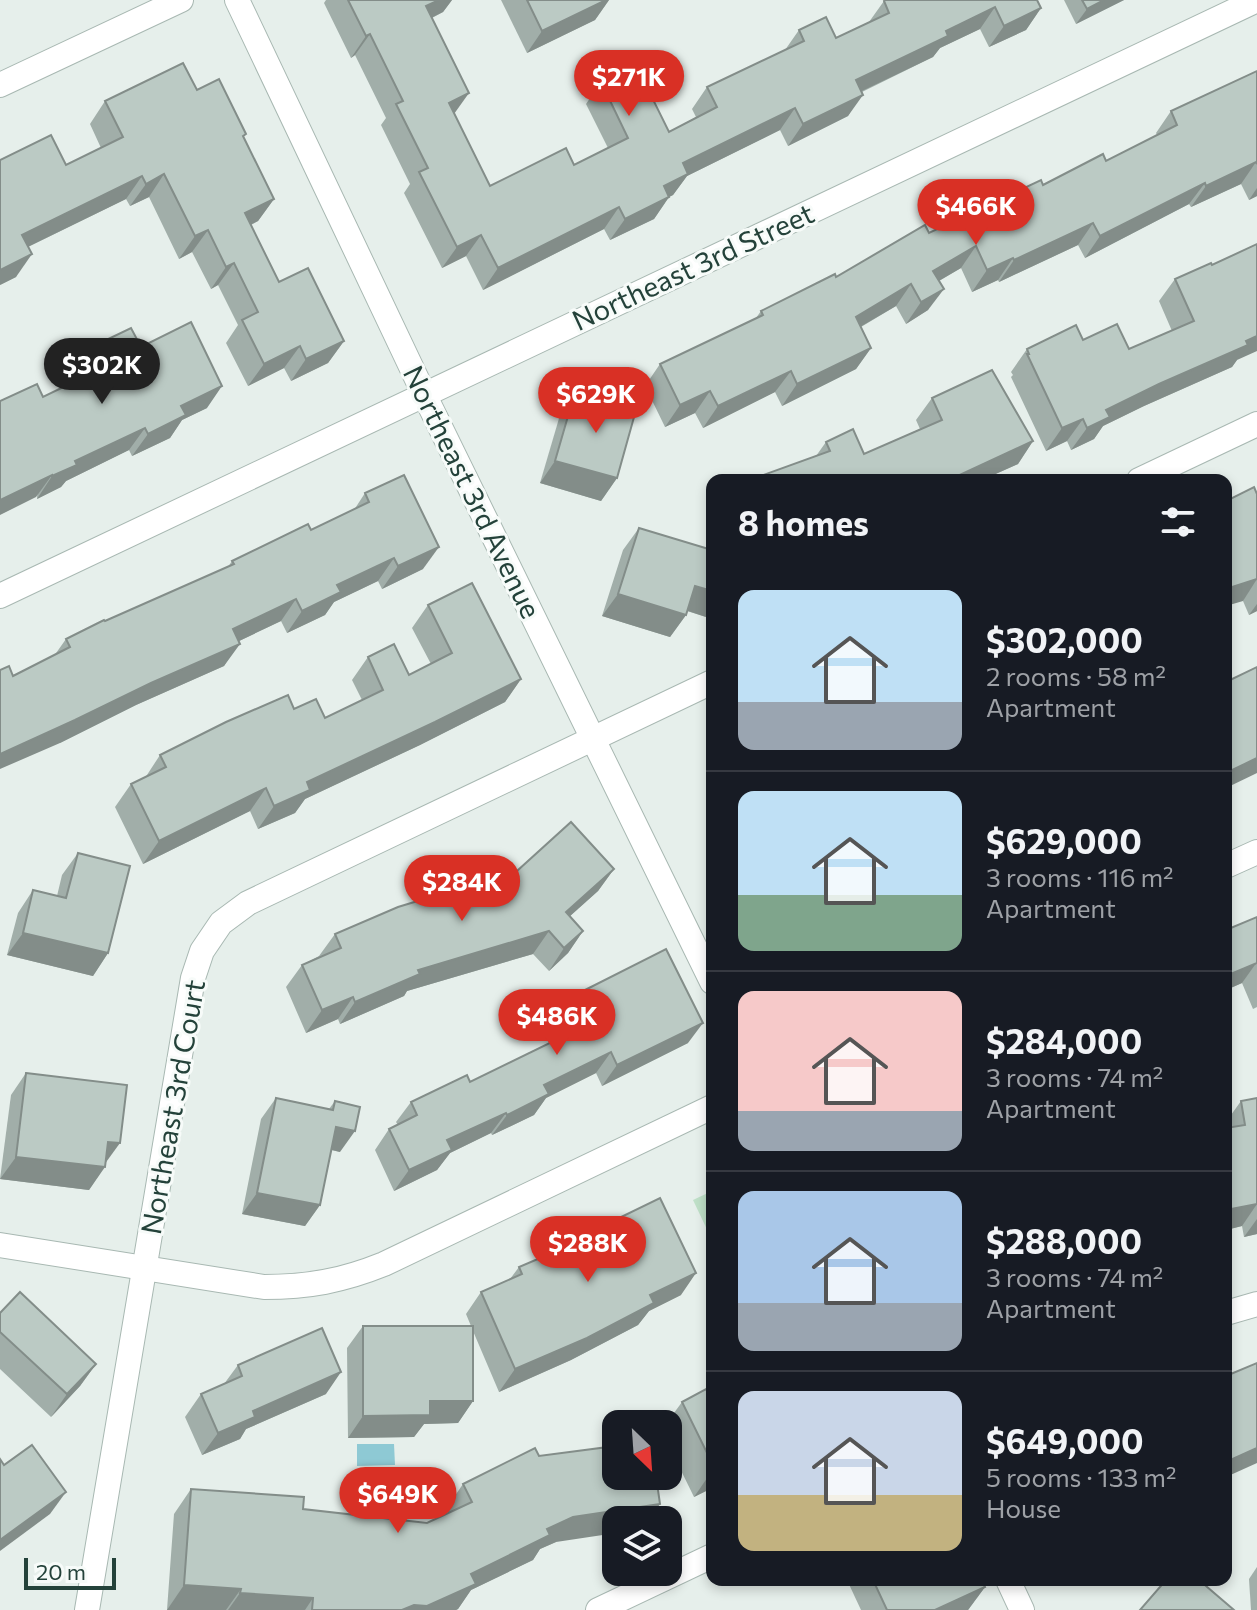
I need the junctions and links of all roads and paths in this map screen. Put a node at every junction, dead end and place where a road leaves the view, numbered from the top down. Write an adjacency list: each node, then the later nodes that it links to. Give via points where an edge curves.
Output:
1 (181, 0): 4 (street)
2 (237, 0): 5 (street, Northeast 3rd Avenue)
3 (1257, 0): 5 (street, Northeast 3rd Street)
4 (0, 85)
5 (424, 394): 8 (street, Northeast 3rd Street); 10 (street, Northeast 3rd Avenue)
6 (1257, 424): 7 (street)
7 (1152, 474)
8 (0, 596)
9 (706, 685): 10 (street, Northeast 3rd Court)
10 (592, 739): 13 (street, Northeast 3rd Avenue); 16 (street, Northeast 3rd Court, via 248,903 221,923 202,951 193,978)
11 (1257, 852): 12 (street)
12 (1232, 863)
13 (706, 970)
14 (706, 1110): 16 (street, via 357,1275 264,1287)
15 (0, 1245): 16 (street)
16 (145, 1269): 21 (street, Northeast 3rd Court)
17 (1257, 1304): 18 (street)
18 (1232, 1311)
19 (706, 1559): 22 (street)
20 (1011, 1586): 23 (street)
21 (87, 1610)
22 (598, 1610)
23 (1022, 1610)

